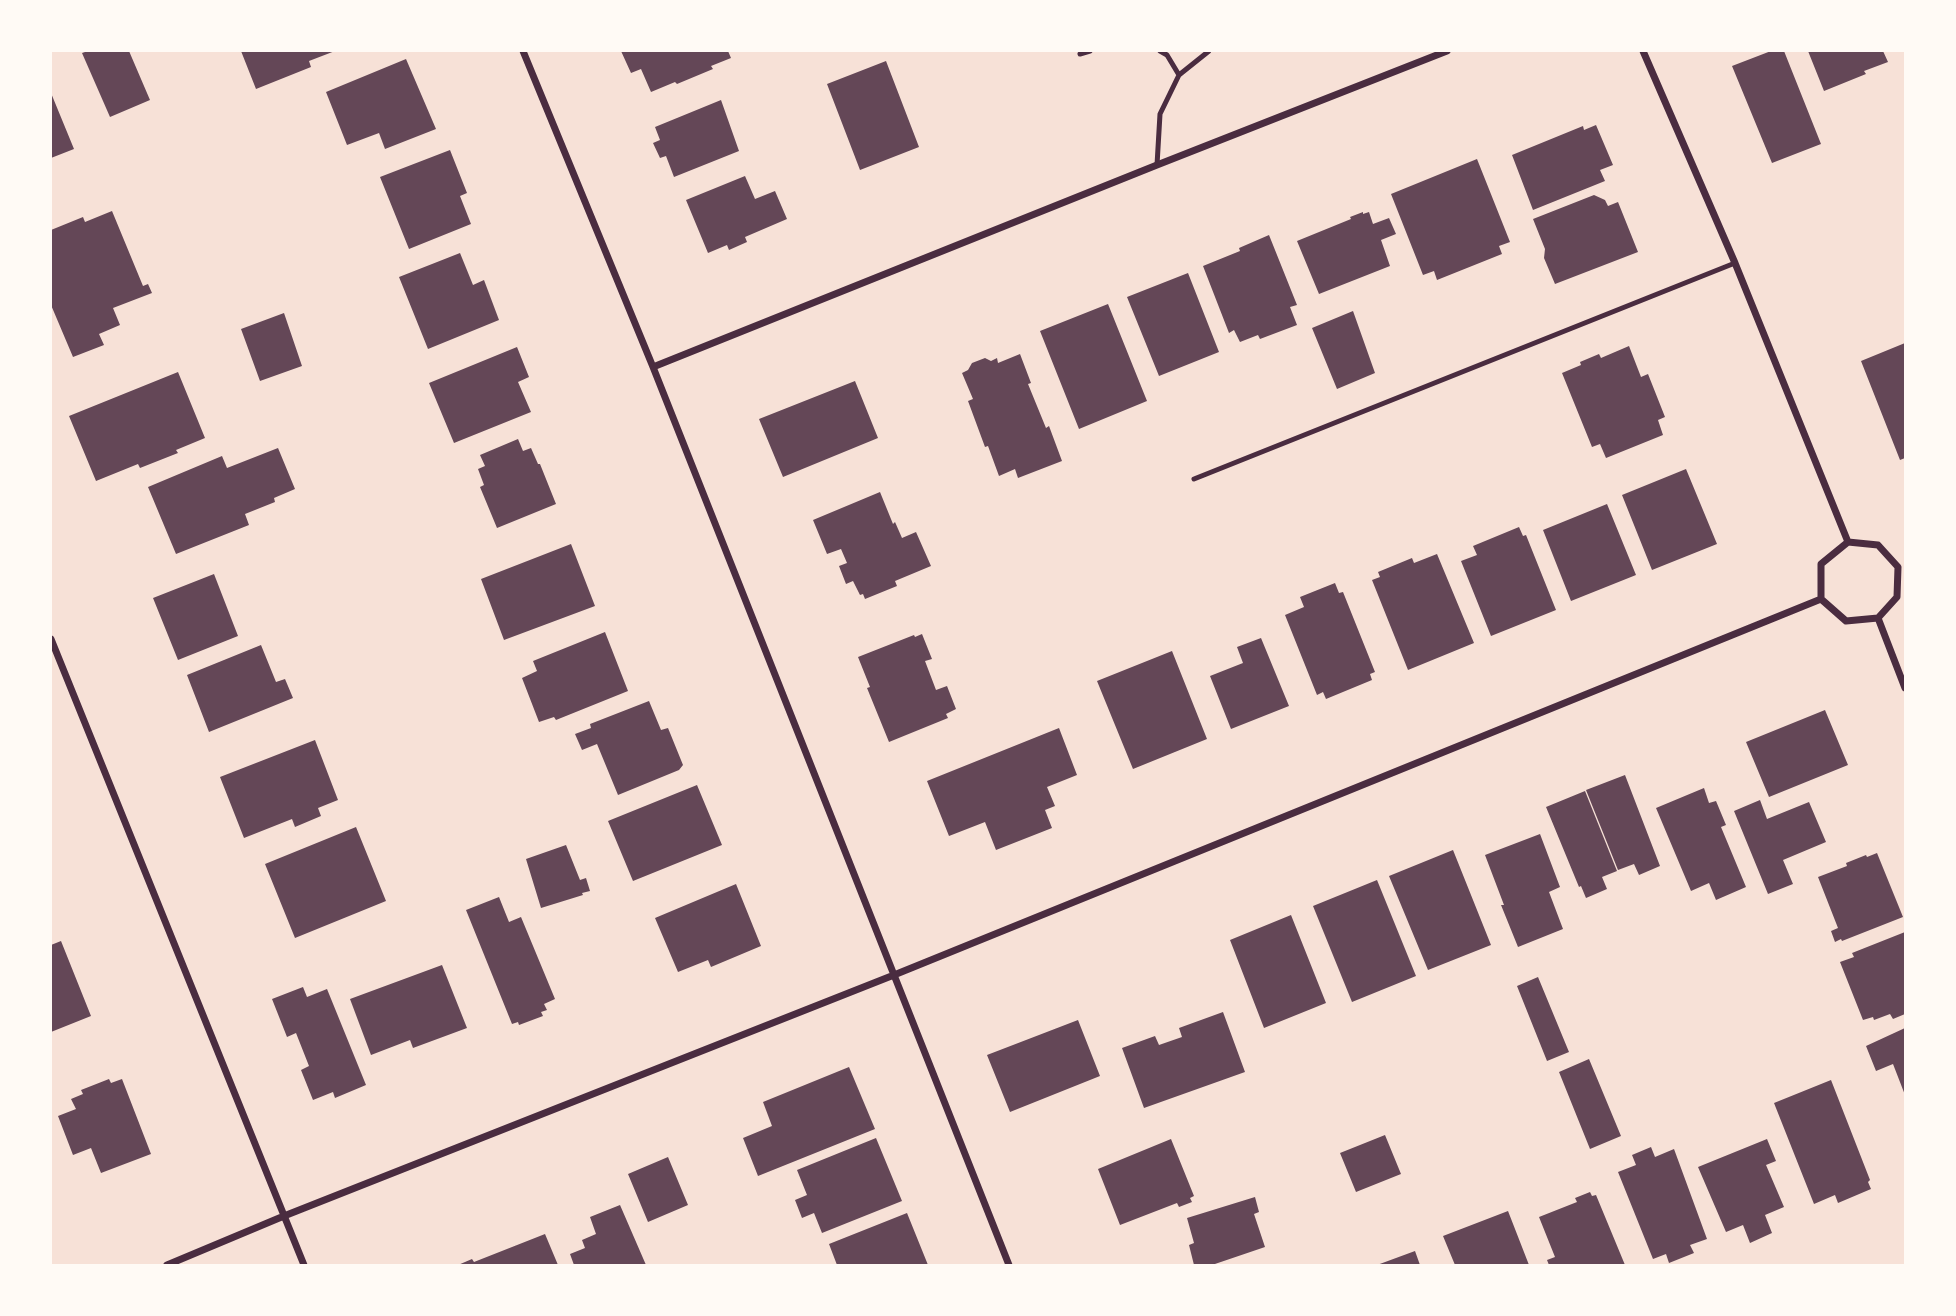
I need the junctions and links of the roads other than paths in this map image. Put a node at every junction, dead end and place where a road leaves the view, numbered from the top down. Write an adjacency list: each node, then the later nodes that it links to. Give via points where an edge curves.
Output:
1 (523, 51): 11 (street)
2 (1090, 51): 7 (lane)
3 (1160, 51): 8 (lane)
4 (1209, 51): 8 (lane)
5 (1447, 51): 9 (street)
6 (1643, 51): 10 (street)
7 (1080, 54)
8 (1179, 75): 9 (lane, via 1160,114)
9 (1157, 165): 11 (street)
10 (1735, 263): 12 (lane); 13 (street)
11 (653, 367): 19 (street)
12 (1194, 479)
13 (1848, 542): 14 (street, via 1878,545); 15 (street, via 1821,564)
14 (1902, 566): 16 (street, via 1897,597)
15 (1821, 599): 16 (street, via 1846,621); 19 (street)
16 (1878, 618): 18 (street)
17 (51, 639): 20 (street)
18 (1905, 688)
19 (894, 975): 20 (street); 23 (street)
20 (284, 1216): 21 (street); 22 (street)
21 (167, 1265)
22 (304, 1265)
23 (1009, 1265)

